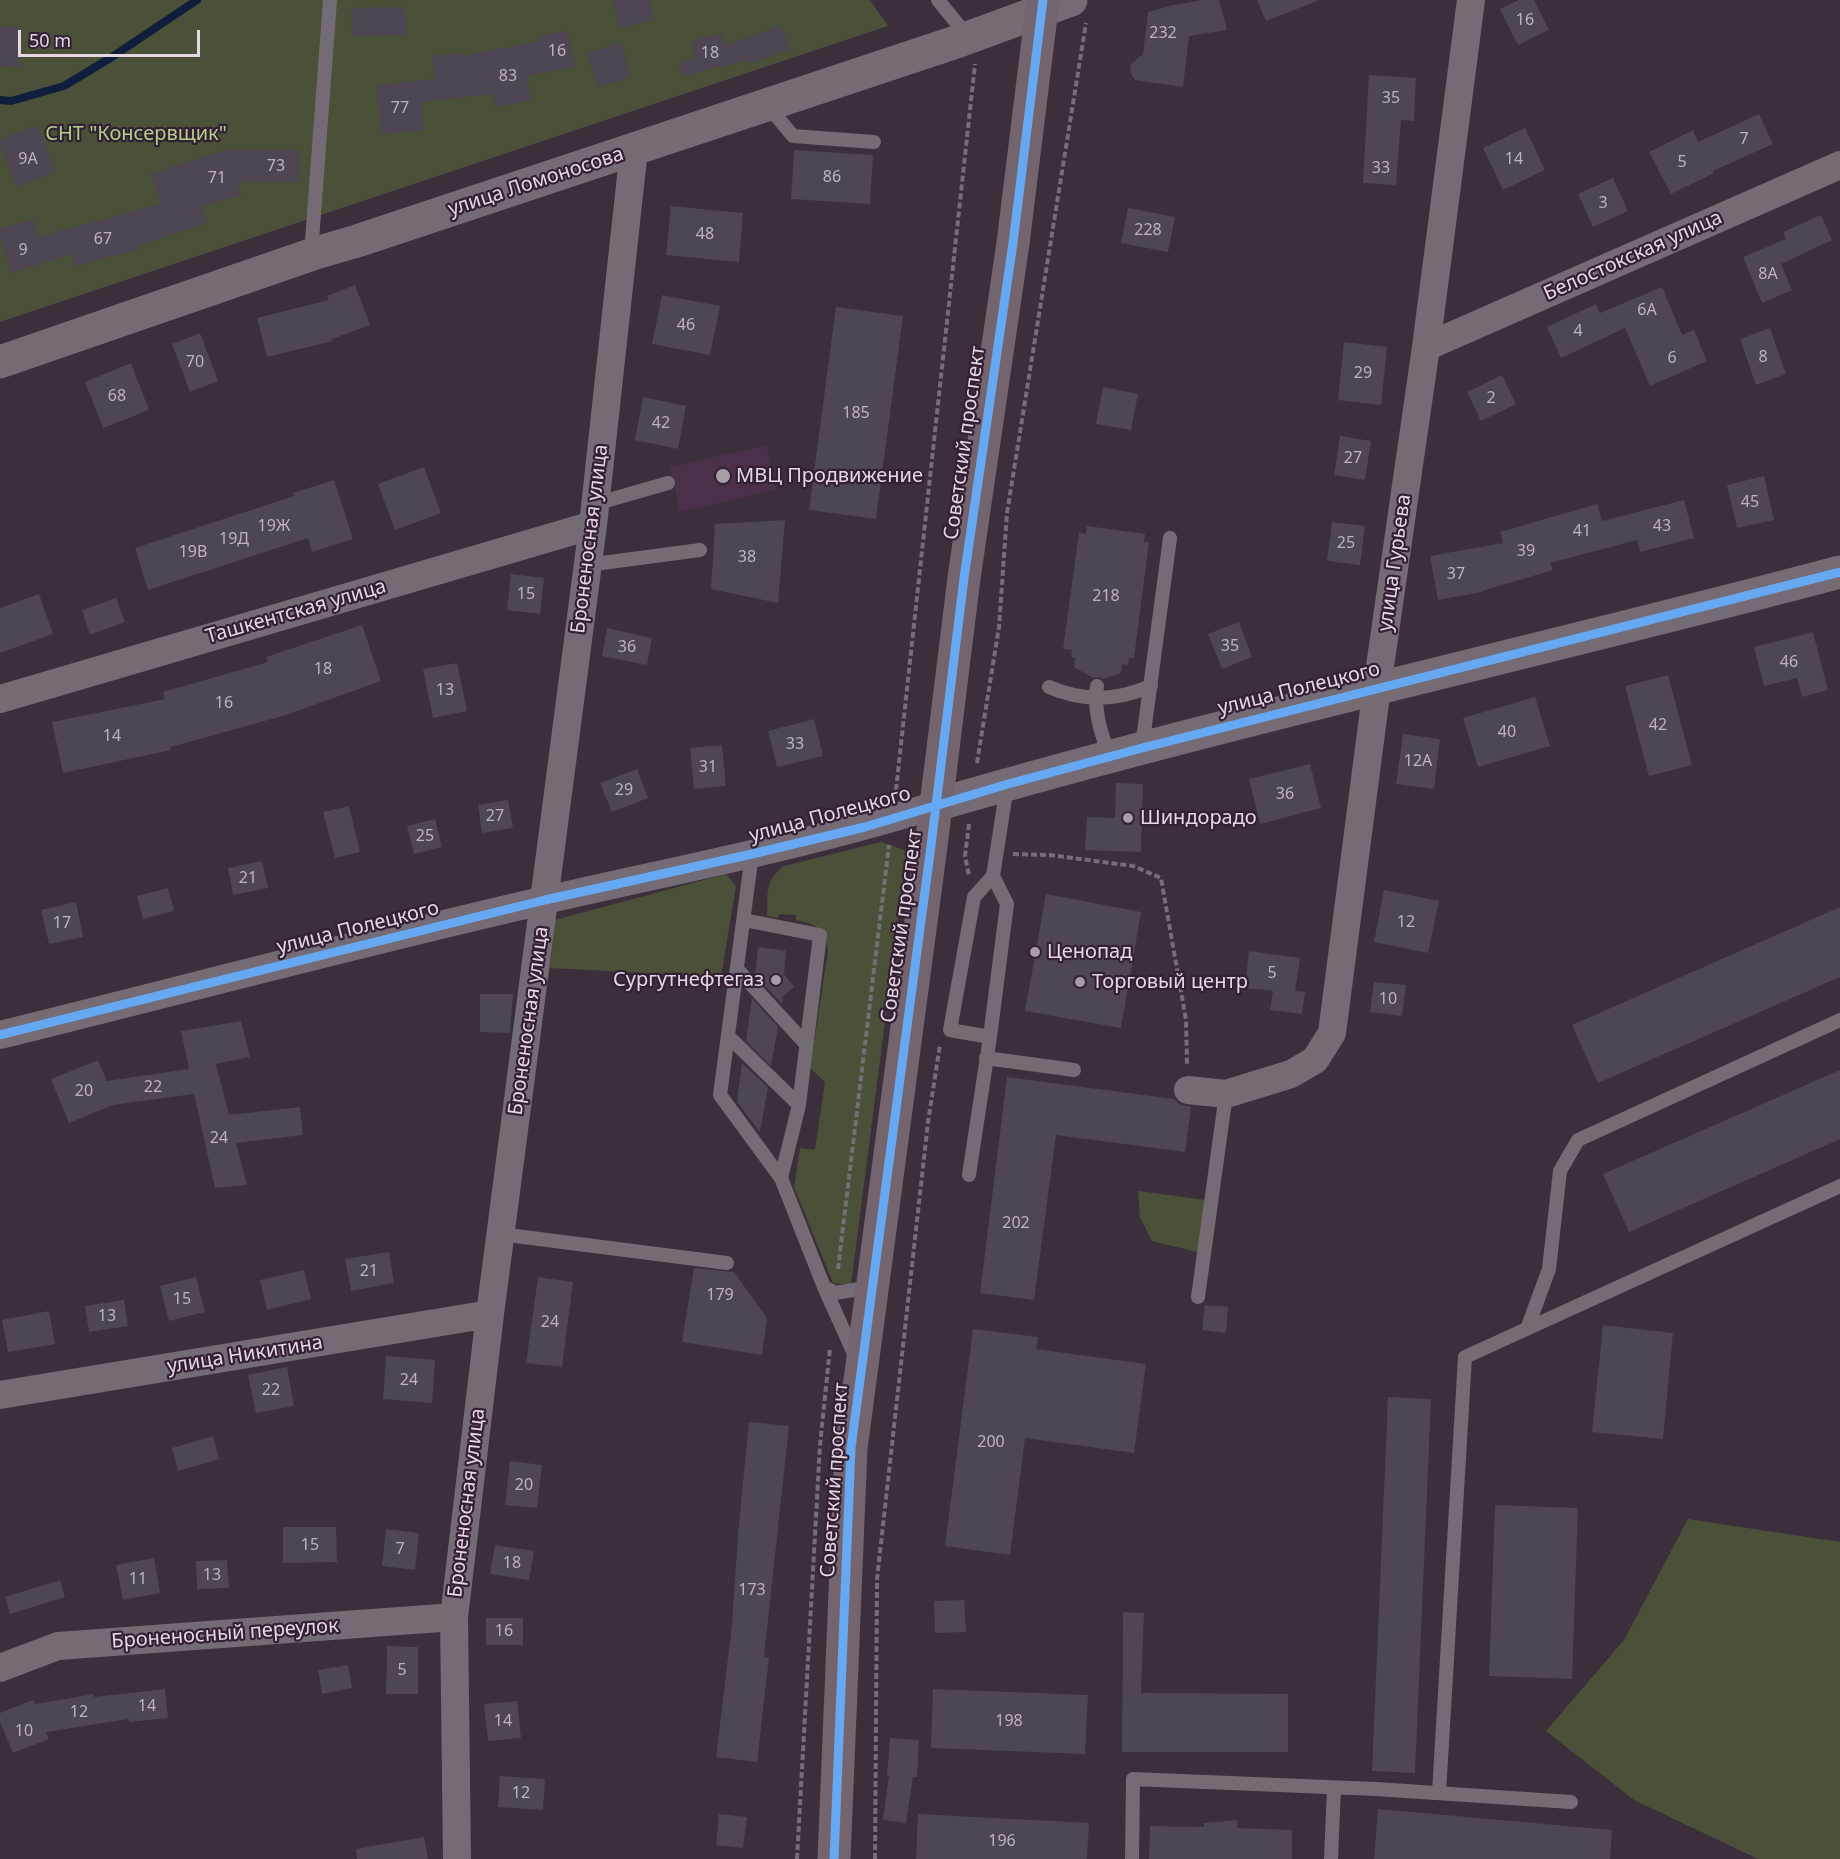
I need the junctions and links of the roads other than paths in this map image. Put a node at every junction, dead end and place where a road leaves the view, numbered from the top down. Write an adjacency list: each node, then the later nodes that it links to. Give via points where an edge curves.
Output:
1 (330, 0): 10 (lane)
2 (938, 0): 5 (lane)
3 (1471, 0): 11 (street, улица Гурьева)
4 (1061, 5): 5 (main road, улица Ломоносова); 27 (main road, Советский проспект, via 1013,243 964,578)
5 (973, 35): 6 (main road, улица Ломоносова)
6 (767, 105): 7 (lane, via 793,136); 8 (main road, улица Ломоносова)
7 (874, 142)
8 (634, 149): 10 (main road, улица Ломоносова); 14 (street, Броненосная улица)
9 (1840, 165): 11 (street, Белостокская улица)
10 (311, 254): 12 (main road, улица Ломоносова)
11 (1426, 347): 21 (street, улица Гурьева)
12 (0, 362)
13 (668, 483): 14 (lane)
14 (594, 514): 17 (street, Броненосная улица); 23 (street, Ташкентская улица)
15 (1170, 538): 19 (lane)
16 (700, 550): 17 (lane)
17 (588, 566): 30 (street, Броненосная улица)
18 (1840, 572): 21 (main road, улица Полецкого)
19 (1151, 686): 22 (lane, via 1118,697); 24 (lane)
20 (1049, 687): 22 (lane, via 1065,694)
21 (1377, 687): 24 (main road, улица Полецкого); 41 (street, улица Гурьева, via 1332,1033 1315,1060 1290,1074)
22 (1096, 693): 25 (lane, via 1098,722)
23 (0, 699)
24 (1142, 748): 25 (main road, улица Полецкого)
25 (1109, 757): 26 (main road, улица Полецкого)
26 (1008, 784): 27 (main road, улица Полецкого); 29 (lane)
27 (936, 805): 28 (street, улица Полецкого); 48 (main road, Советский проспект)
28 (752, 854): 30 (street, улица Полецкого); 31 (lane)
29 (993, 876): 36 (lane, via 1007,904); 36 (lane, via 974,897 950,1030)
30 (545, 900): 34 (street, улица Полецкого); 46 (street, Броненосная улица)
31 (744, 920): 32 (lane); 37 (lane, via 820,934)
32 (737, 969): 35 (lane); 37 (lane)
33 (1840, 1020): 52 (lane, via 1578,1140 1560,1171 1549,1269)
34 (0, 1035)
35 (728, 1036): 42 (lane); 44 (lane, via 720,1095)
36 (990, 1037): 38 (lane)
37 (805, 1044): 42 (lane)
38 (986, 1058): 39 (lane); 43 (lane)
39 (1074, 1070)
40 (1188, 1090): 41 (street, улица Гурьева)
41 (1226, 1094): 50 (lane)
42 (799, 1105): 44 (lane)
43 (969, 1175)
44 (782, 1178): 49 (lane)
45 (1840, 1186): 52 (lane)
46 (500, 1234): 47 (lane); 51 (street, Броненосная улица)
47 (727, 1263)
48 (872, 1287): 49 (lane); 53 (main road, Советский проспект)
49 (830, 1290): 53 (lane, via 834,1309)
50 (1198, 1297)
51 (490, 1314): 54 (street, улица Никитина); 55 (street, Броненосная улица)
52 (1527, 1329): 58 (lane, via 1465,1357)
53 (861, 1369): 61 (main road, Советский проспект, via 851,1448)
54 (0, 1395)
55 (454, 1617): 56 (street, Броненосный переулок, via 58,1646); 60 (street, Броненосная улица)
56 (0, 1668)
57 (1334, 1788): 58 (lane); 62 (lane, via 1133,1779); 63 (lane)
58 (1439, 1793): 59 (lane)
59 (1571, 1802)
60 (457, 1859)
61 (834, 1859)
62 (1132, 1859)
63 (1331, 1859)

